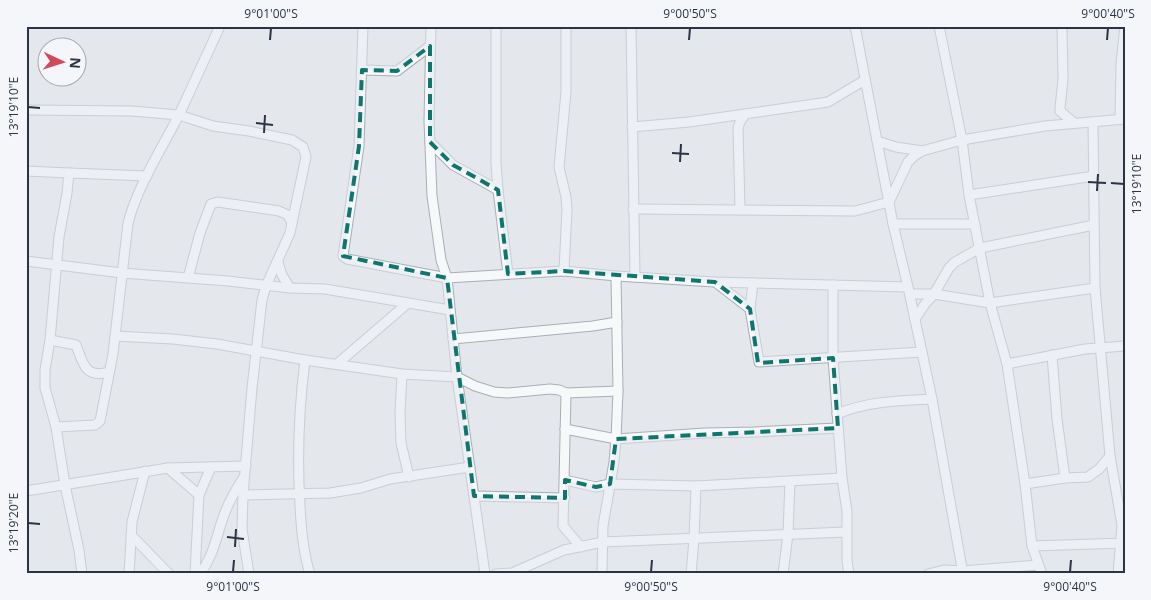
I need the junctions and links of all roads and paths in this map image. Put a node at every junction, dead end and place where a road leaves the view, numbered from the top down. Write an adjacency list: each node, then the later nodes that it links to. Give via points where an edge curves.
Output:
1 (220, 26): 16 (street)
2 (363, 26): 12 (street)
3 (432, 26): 11 (street)
4 (496, 26): 29 (street)
5 (566, 26): 42 (street, via 566,92 559,168 567,209)
6 (631, 26): 20 (street)
7 (855, 26): 13 (street)
8 (939, 26): 21 (street)
9 (1062, 26): 19 (street, via 1060,111)
10 (1125, 26): 17 (street, via 1121,64)
11 (430, 46): 12 (street, via 397,71); 23 (street)
12 (362, 70): 48 (street, via 358,146 343,256)
13 (865, 80): 15 (street, via 828,102); 22 (street)
14 (26, 110): 16 (street)
15 (745, 114): 20 (street); 33 (street, via 738,128)
16 (180, 115): 27 (street); 34 (street, via 213,126 292,140 303,147 306,157)
17 (1122, 119): 18 (street)
18 (1093, 122): 19 (street); 28 (street)
19 (1074, 123): 21 (street)
20 (632, 127): 32 (street)
21 (962, 140): 24 (street); 30 (street)
22 (877, 141): 24 (street); 31 (street)
23 (430, 142): 29 (street, via 453,165); 48 (street, via 432,196 441,260)
24 (922, 151): 31 (street, via 908,162)
25 (26, 171): 26 (street)
26 (70, 173): 27 (street); 41 (street)
27 (147, 176): 43 (street, via 131,211)
28 (1094, 176): 30 (street); 37 (street)
29 (498, 190): 44 (street)
30 (969, 195): 36 (street)
31 (889, 202): 33 (street, via 840,212); 35 (street)
32 (633, 209): 33 (street); 46 (street)
33 (740, 210)
34 (292, 223): 40 (street); 47 (street, via 288,215 279,211 218,202 211,204)
35 (893, 224): 36 (street); 55 (street)
36 (975, 224): 38 (street)
37 (1094, 225): 38 (street); 54 (street)
38 (980, 248): 56 (street, via 955,262); 58 (street)
39 (26, 261): 41 (street)
40 (278, 262): 52 (street); 53 (street)
41 (56, 265): 43 (street); 65 (street)
42 (564, 271): 44 (street); 45 (street)
43 (122, 274): 47 (street); 63 (street)
44 (508, 274): 48 (street)
45 (616, 276): 46 (street); 62 (street)
46 (635, 277): 49 (street)
47 (188, 278): 52 (street)
48 (447, 278): 60 (street)
49 (715, 282): 50 (street); 59 (street)
50 (753, 283): 51 (street); 59 (street)
51 (834, 285): 55 (street); 71 (street)
52 (266, 286): 53 (street); 68 (street)
53 (290, 288): 57 (street, via 333,290)
54 (1095, 288): 58 (street); 67 (street)
55 (909, 290): 56 (street); 61 (street)
56 (934, 294): 58 (street); 61 (street)
57 (408, 303): 60 (street); 73 (street)
58 (990, 303): 74 (street)
59 (750, 309): 71 (street, via 759,362)
60 (450, 310): 64 (street)
61 (915, 319): 69 (street)
62 (617, 322): 64 (street); 78 (street)
63 (115, 336): 68 (street, via 173,339); 75 (street)
64 (453, 339): 77 (street)
65 (50, 340): 75 (street, via 76,345 81,362 95,374); 82 (street, via 45,388)
66 (1125, 346): 67 (street)
67 (1100, 347): 70 (street); 86 (street)
68 (256, 352): 72 (street); 87 (street)
69 (922, 352): 71 (street); 80 (street)
70 (1052, 355): 74 (street); 95 (street)
71 (833, 358): 81 (street)
72 (304, 360): 73 (street); 103 (street)
73 (337, 364): 76 (street)
74 (1007, 364): 99 (street)
75 (109, 372): 82 (street, via 100,420 95,425)
76 (402, 374): 77 (street); 93 (street, via 401,443)
77 (457, 377): 79 (street, via 494,392 550,389); 89 (street)
78 (618, 391): 79 (street); 85 (street)
79 (566, 393): 84 (street)
80 (932, 399): 81 (street, via 873,403); 117 (street)
81 (837, 414): 83 (street)
82 (56, 427): 100 (street)
83 (838, 428): 85 (street); 94 (street)
84 (565, 429): 85 (street); 96 (street)
85 (616, 439): 98 (street)
86 (1110, 456): 95 (street, via 1093,475); 113 (street)
87 (246, 466): 88 (street); 92 (street)
88 (211, 467): 90 (street); 104 (street)
89 (470, 467): 93 (street); 106 (street)
90 (168, 468): 91 (street); 104 (street)
91 (145, 472): 100 (street); 110 (street)
92 (244, 477): 105 (street); 123 (street)
93 (409, 477): 103 (street, via 330,493)
94 (842, 478): 97 (street); 108 (street, via 847,511)
95 (1065, 478): 99 (street)
96 (565, 480): 98 (street, via 596,486); 107 (street)
97 (790, 481): 101 (street); 109 (street)
98 (610, 484): 101 (street); 112 (street)
99 (1025, 484): 114 (street)
100 (65, 485): 102 (street); 119 (street)
101 (696, 486): 111 (street)
102 (26, 490)
103 (299, 493): 105 (street); 125 (street)
104 (199, 495): 122 (street)
105 (243, 495): 124 (street, via 242,530)
106 (474, 496): 107 (street); 126 (street)
107 (565, 498): 115 (street, via 563,526)
108 (846, 532): 109 (street); 131 (street)
109 (788, 534): 111 (street); 130 (street)
110 (131, 535): 120 (street); 121 (street)
111 (694, 539): 112 (street); 129 (street)
112 (603, 542): 115 (street); 128 (street)
113 (1123, 543): 114 (street); 133 (street)
114 (1032, 546): 116 (street)
115 (581, 547): 118 (street, via 564,550)
116 (1040, 569): 117 (street)
117 (962, 572): 132 (street, via 944,570)
118 (512, 573): 127 (street)
119 (82, 574)
120 (129, 574)
121 (169, 574)
122 (195, 574)
123 (200, 574)
124 (249, 574)
125 (310, 574)
126 (485, 574)
127 (496, 574)
128 (602, 574)
129 (691, 574)
130 (783, 574)
131 (849, 574)
132 (928, 574)
133 (1118, 574)

